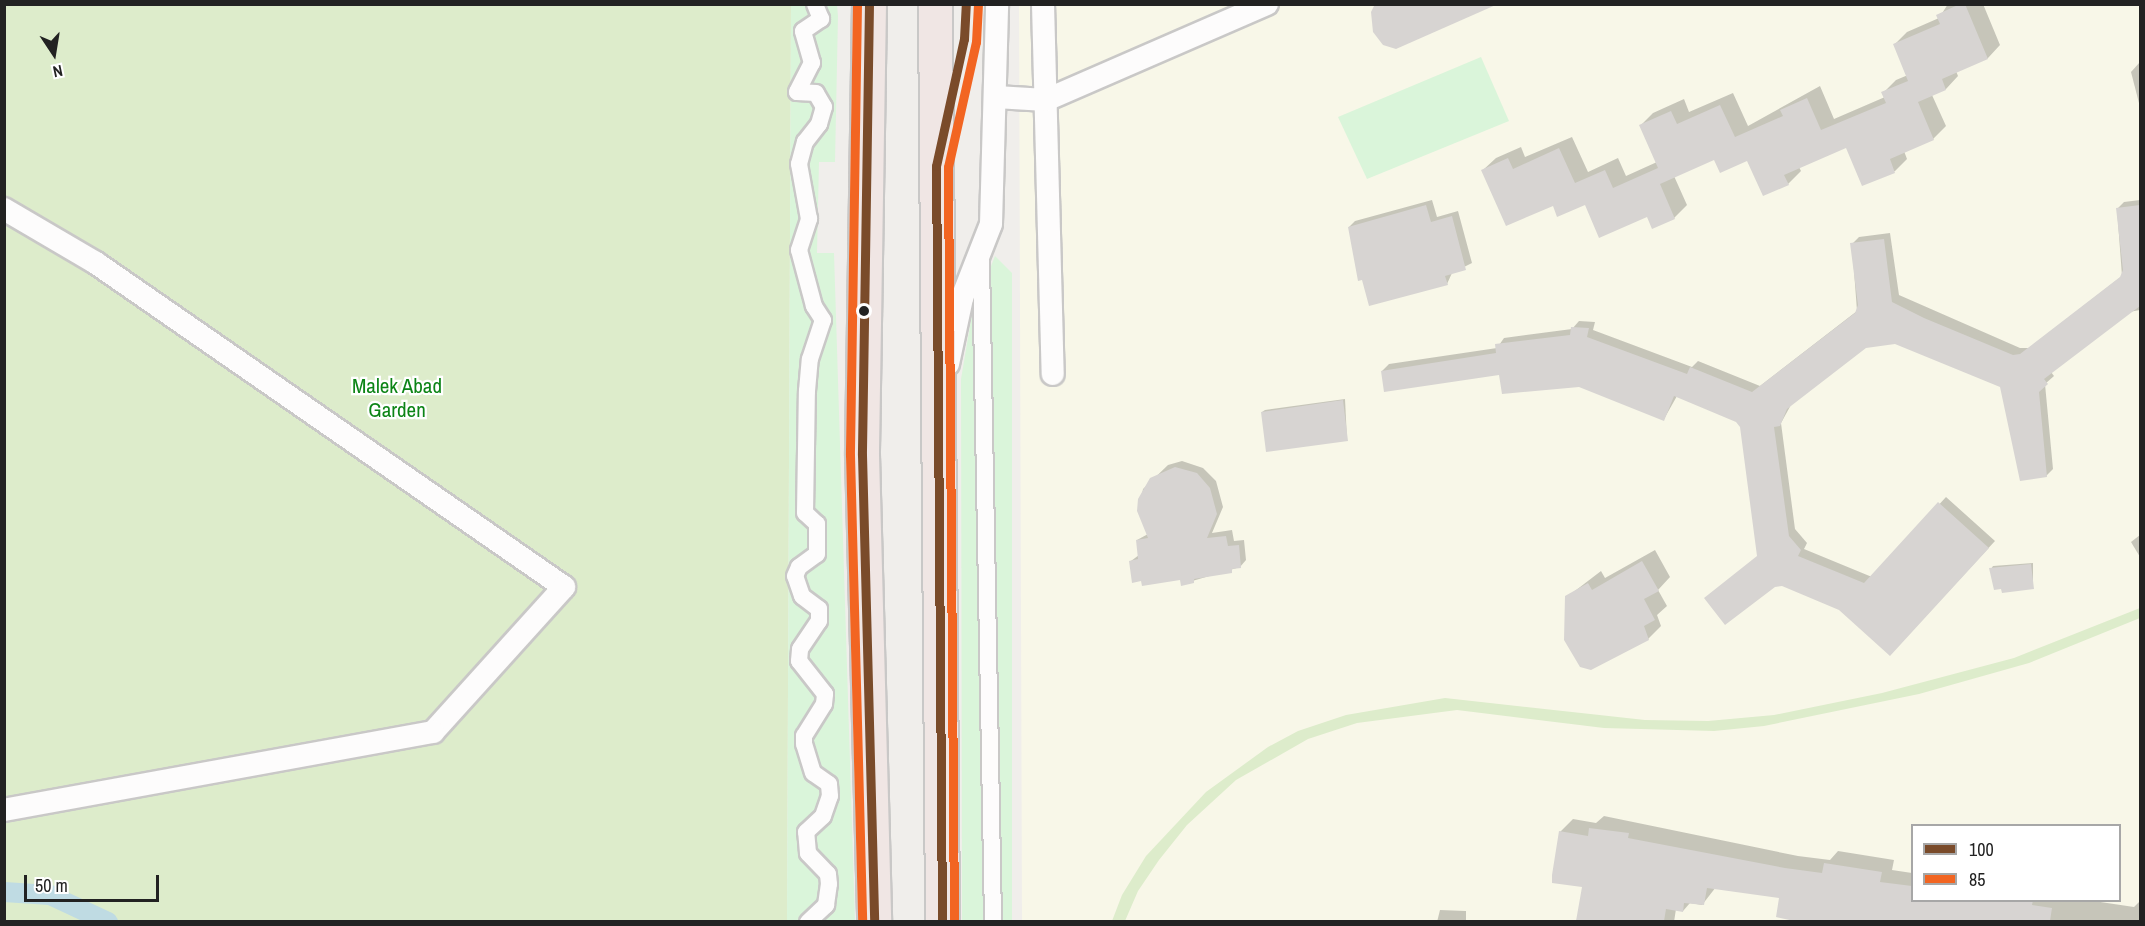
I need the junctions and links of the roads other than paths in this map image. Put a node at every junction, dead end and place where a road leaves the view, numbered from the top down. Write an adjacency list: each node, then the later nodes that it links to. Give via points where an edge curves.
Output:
1 (935, 4): 12 (highway)
2 (997, 4): 7 (street)
3 (1043, 4): 8 (street)
4 (1267, 4): 8 (street)
5 (869, 5): 15 (highway, via 862,455)
6 (807, 6): 14 (street, via 821,19 803,31 812,63 797,92 816,93 824,106 819,124 805,142 799,164 809,219 799,250 814,306 823,320 810,359 807,391 805,513 817,524 817,554 799,567 795,576 802,596 819,609 819,621 804,642 799,661 825,694 824,704 804,736 804,744 813,773 829,784 830,796 824,816 806,832 808,853 828,874 829,884 826,904)
7 (996, 98): 8 (street); 10 (street, via 991,224)
8 (1046, 100): 11 (street)
9 (4, 209): 13 (street, via 96,263 564,587 433,732)
10 (981, 255): 12 (street, via 962,298); 17 (street)
11 (1053, 374)
12 (938, 410): 16 (highway)
13 (4, 810)
14 (808, 921)
15 (874, 921)
16 (942, 921)
17 (993, 921)

